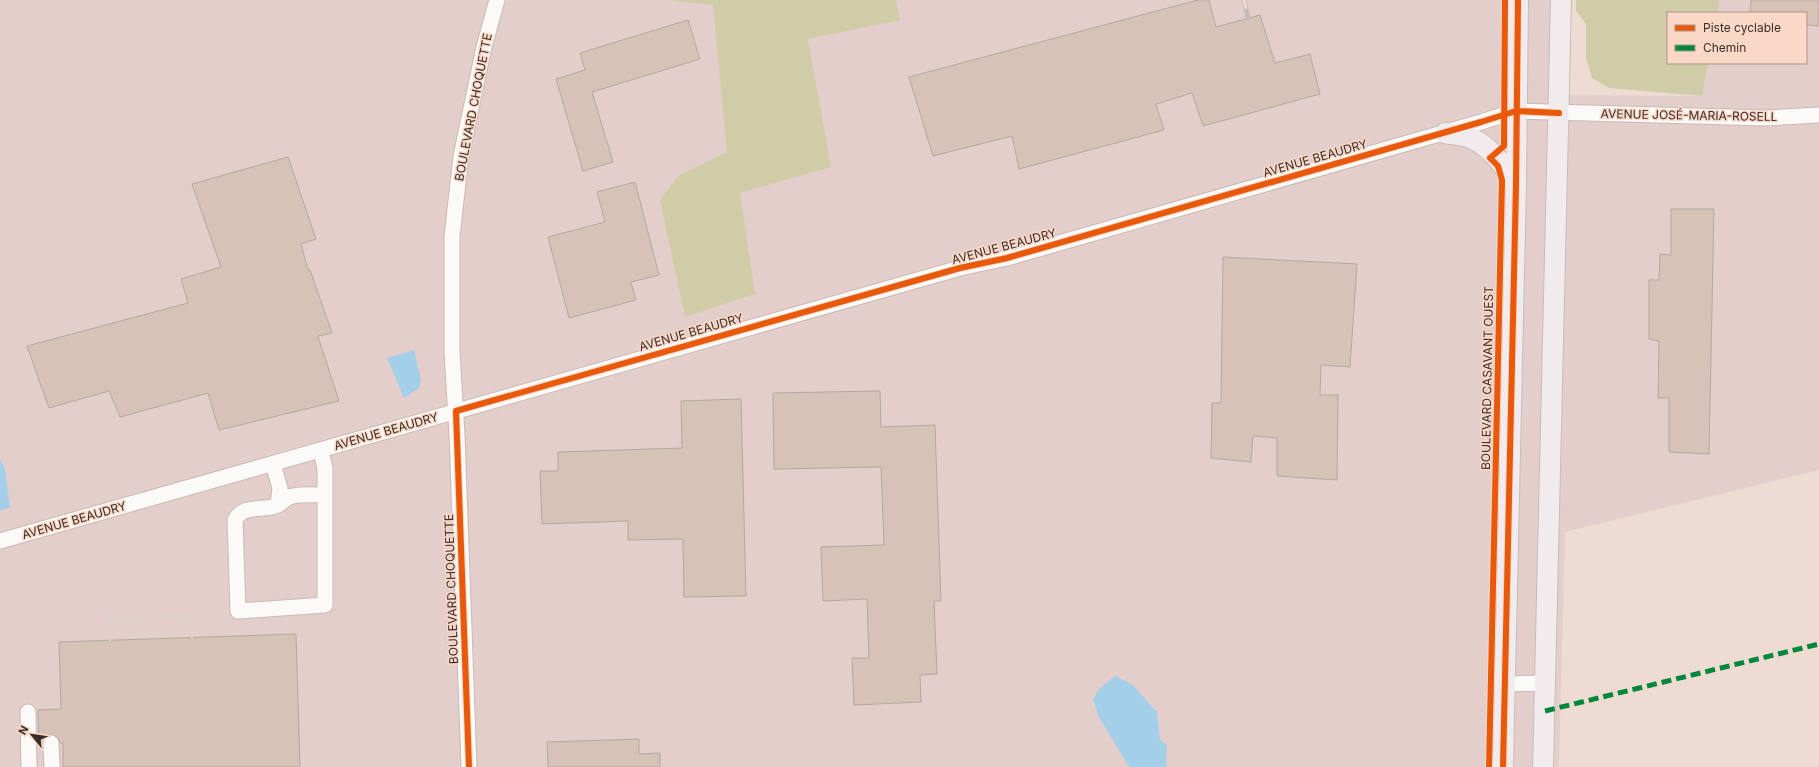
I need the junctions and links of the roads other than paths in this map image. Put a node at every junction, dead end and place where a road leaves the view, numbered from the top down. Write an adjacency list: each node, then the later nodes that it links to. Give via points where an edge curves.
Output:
1 (497, 0): 9 (street, BOULEVARD CHOQUETTE, via 484,47 461,156 452,237 452,352)
2 (1518, 0): 4 (main road, BOULEVARD CASAVANT OUEST)
3 (1561, 0): 5 (main road)
4 (1516, 111): 5 (street, AVENUE BEAUDRY); 7 (street, AVENUE BEAUDRY); 8 (main road, BOULEVARD CASAVANT OUEST)
5 (1559, 113): 6 (street, AVENUE JOSÉ-MARIA-ROSELL, via 1766,118); 15 (main road)
6 (1819, 115)
7 (1444, 133): 8 (main road, via 1472,138 1485,147 1499,158); 9 (street, AVENUE BEAUDRY)
8 (1516, 184): 16 (main road, BOULEVARD CASAVANT OUEST)
9 (456, 411): 10 (street, AVENUE BEAUDRY); 21 (street, BOULEVARD CHOQUETTE)
10 (322, 450): 11 (street, AVENUE BEAUDRY); 12 (street, via 325,469)
11 (273, 464): 13 (street, via 280,488); 14 (street, AVENUE BEAUDRY)
12 (324, 495): 13 (street, via 293,496 284,499); 13 (street, via 325,605 238,611 235,520 238,514 246,510)
13 (278, 505)
14 (0, 540)
15 (1545, 683): 16 (street); 23 (main road)
16 (1505, 684): 22 (main road, BOULEVARD CASAVANT OUEST)
17 (28, 712): 19 (street)
18 (51, 743): 20 (street)
19 (29, 767)
20 (52, 767)
21 (469, 767)
22 (1503, 767)
23 (1543, 767)

